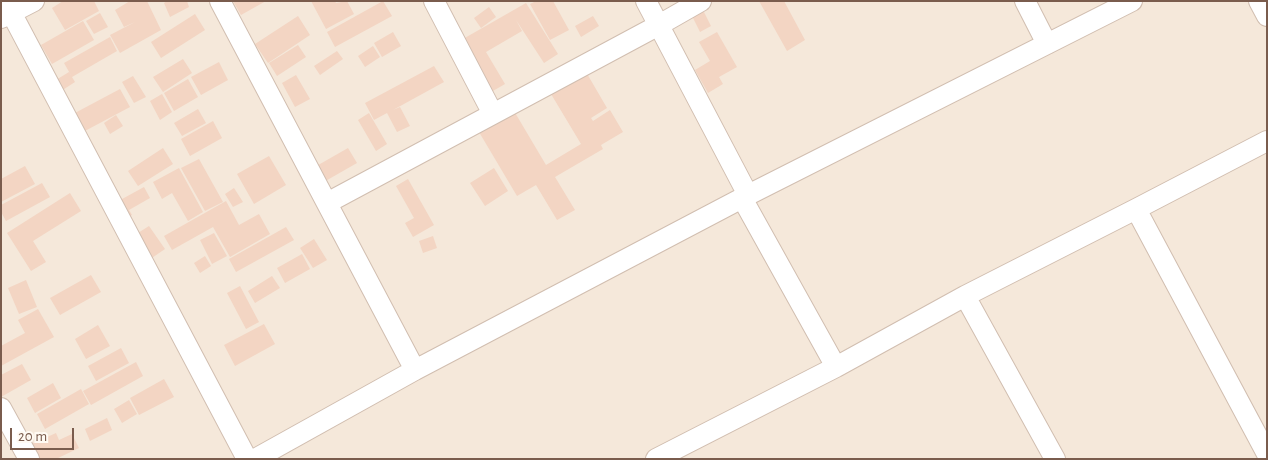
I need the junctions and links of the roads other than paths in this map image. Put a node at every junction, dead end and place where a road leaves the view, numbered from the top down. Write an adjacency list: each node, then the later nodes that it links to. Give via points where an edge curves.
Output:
1 (34, 1): 9 (street)
2 (220, 1): 16 (street)
3 (434, 1): 13 (street)
4 (646, 1): 11 (street)
5 (701, 1): 11 (street)
6 (1025, 1): 12 (street)
7 (1132, 1): 12 (street)
8 (1259, 1): 10 (street)
9 (6, 11): 25 (street)
10 (1267, 16)
11 (659, 25): 13 (street); 15 (street)
12 (1047, 44): 15 (street)
13 (493, 114): 16 (street)
14 (1267, 141): 17 (street)
15 (745, 196): 19 (street); 20 (street)
16 (327, 203): 20 (street)
17 (1136, 209): 18 (street); 23 (street)
18 (964, 296): 19 (street); 28 (street)
19 (836, 367): 22 (street)
20 (415, 370): 26 (street)
21 (1, 408): 24 (street)
22 (678, 454): 27 (street)
23 (1267, 454)
24 (29, 459)
25 (248, 459)
26 (255, 459)
27 (656, 459)
28 (1055, 459)

